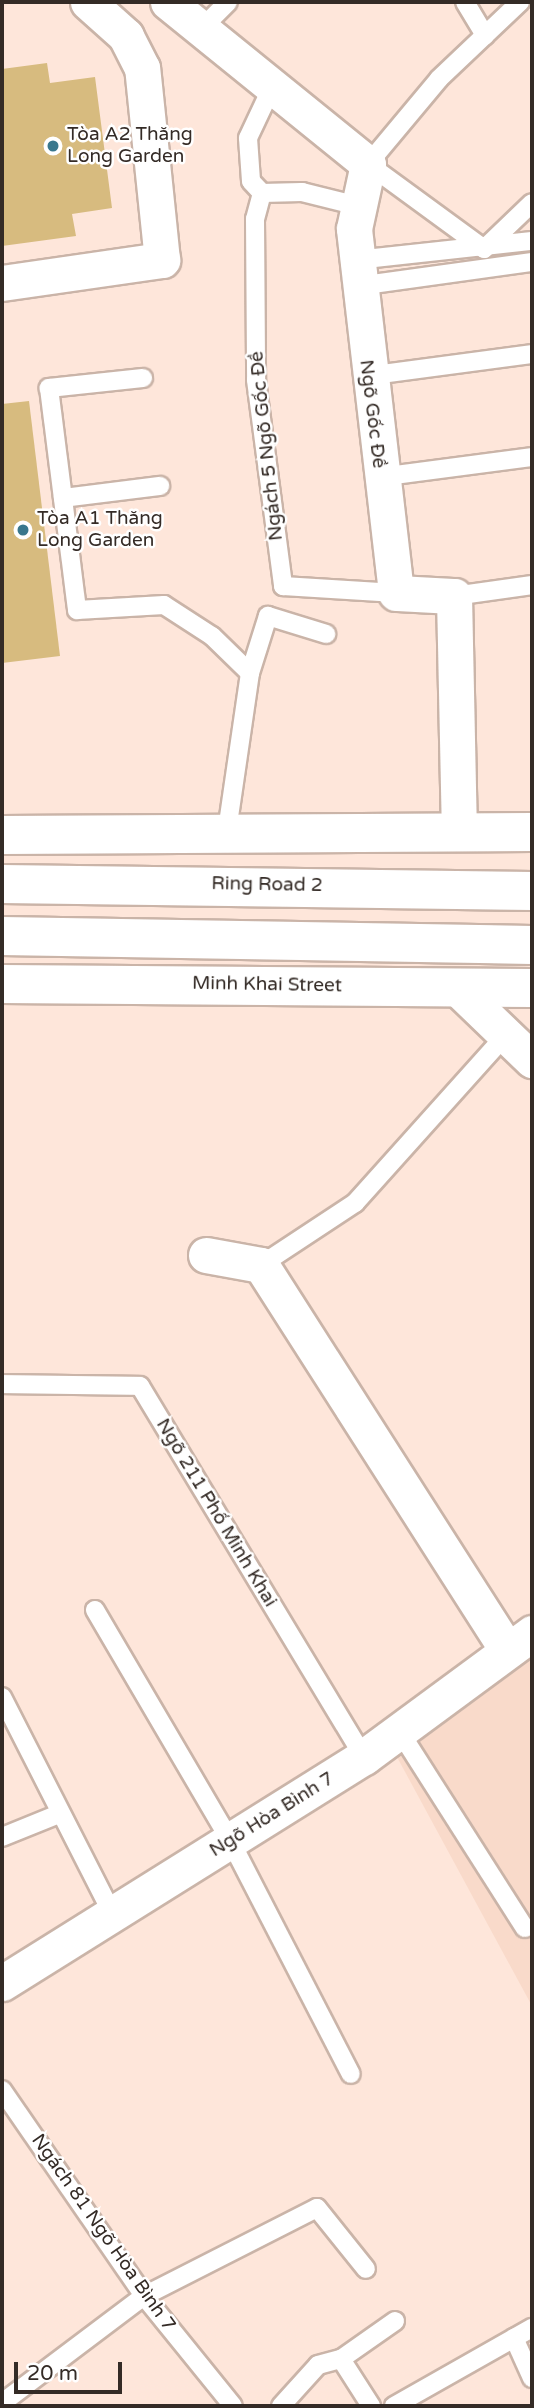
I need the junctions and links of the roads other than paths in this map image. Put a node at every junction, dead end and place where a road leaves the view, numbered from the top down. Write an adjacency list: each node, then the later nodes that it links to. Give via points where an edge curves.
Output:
1 (88, 2): 17 (street, via 126,36 142,68 162,260)
2 (168, 2): 6 (street)
3 (228, 2): 6 (lane)
4 (465, 2): 7 (lane)
5 (520, 2): 7 (lane)
6 (201, 29): 8 (street)
7 (485, 35): 9 (lane)
8 (272, 87): 9 (street); 10 (lane, via 248,138 251,181)
9 (368, 164): 12 (street, Ngõ Gốc Đề); 14 (lane)
10 (262, 193): 12 (lane, via 302,192); 26 (lane, Ngách 5 Ngõ Gốc Đề, via 255,219 256,380 283,586)
11 (532, 203): 14 (lane)
12 (359, 206): 16 (street, Ngõ Gốc Đề)
13 (532, 241): 14 (lane)
14 (484, 249): 16 (lane)
15 (532, 262): 16 (lane)
16 (357, 273): 19 (street, Ngõ Gốc Đề)
17 (2, 283)
18 (532, 354): 19 (lane)
19 (367, 376): 22 (street, Ngõ Gốc Đề)
20 (142, 379): 24 (lane, via 49,388)
21 (532, 457): 22 (lane)
22 (380, 477): 26 (street, Ngõ Gốc Đề)
23 (159, 486): 24 (lane)
24 (63, 498): 29 (lane, via 77,610 164,605 212,636)
25 (532, 585): 27 (lane)
26 (396, 593): 27 (street)
27 (454, 596): 31 (street)
28 (326, 634): 29 (lane, via 268,616)
29 (250, 673): 30 (lane)
30 (228, 831): 31 (main road); 33 (main road)
31 (459, 832): 32 (main road)
32 (532, 832)
33 (2, 835)
34 (2, 884): 35 (main road, Ring Road 2)
35 (532, 891)
36 (2, 936): 37 (main road)
37 (532, 945)
38 (2, 984): 39 (main road, Minh Khai Street)
39 (455, 986): 40 (main road, Minh Khai Street); 41 (street)
40 (532, 989)
41 (506, 1035): 42 (street); 44 (lane, via 355,1203)
42 (532, 1060)
43 (206, 1255): 44 (street)
44 (261, 1265): 47 (street)
45 (2, 1384): 50 (lane, Ngõ 211 Phố Minh Khai, via 140,1386)
46 (95, 1609): 53 (lane)
47 (519, 1642): 49 (street, Ngõ Hòa Bình 7)
48 (2, 1697): 51 (lane)
49 (398, 1730): 50 (street, Ngõ Hòa Bình 7); 55 (lane)
50 (364, 1757): 53 (street, Ngõ Hòa Bình 7)
51 (59, 1814): 52 (lane); 54 (lane)
52 (2, 1837)
53 (231, 1842): 54 (street, Ngõ Hòa Bình 7); 57 (lane)
54 (113, 1915): 56 (street, Ngõ Hòa Bình 7)
55 (525, 1928)
56 (2, 1983)
57 (351, 2074)
58 (2, 2090): 60 (lane, Ngách 81 Ngõ Hòa Bình 7)
59 (366, 2269): 60 (lane, via 317,2208)
60 (144, 2296): 66 (lane); 67 (lane, Ngách 81 Ngõ Hòa Bình 7)
61 (395, 2321): 64 (lane)
62 (532, 2328): 63 (lane)
63 (514, 2338): 65 (lane); 70 (lane)
64 (341, 2359): 68 (lane, via 318,2365); 69 (lane)
65 (532, 2378)
66 (2, 2403)
67 (233, 2406)
68 (282, 2406)
69 (372, 2406)
70 (394, 2406)

